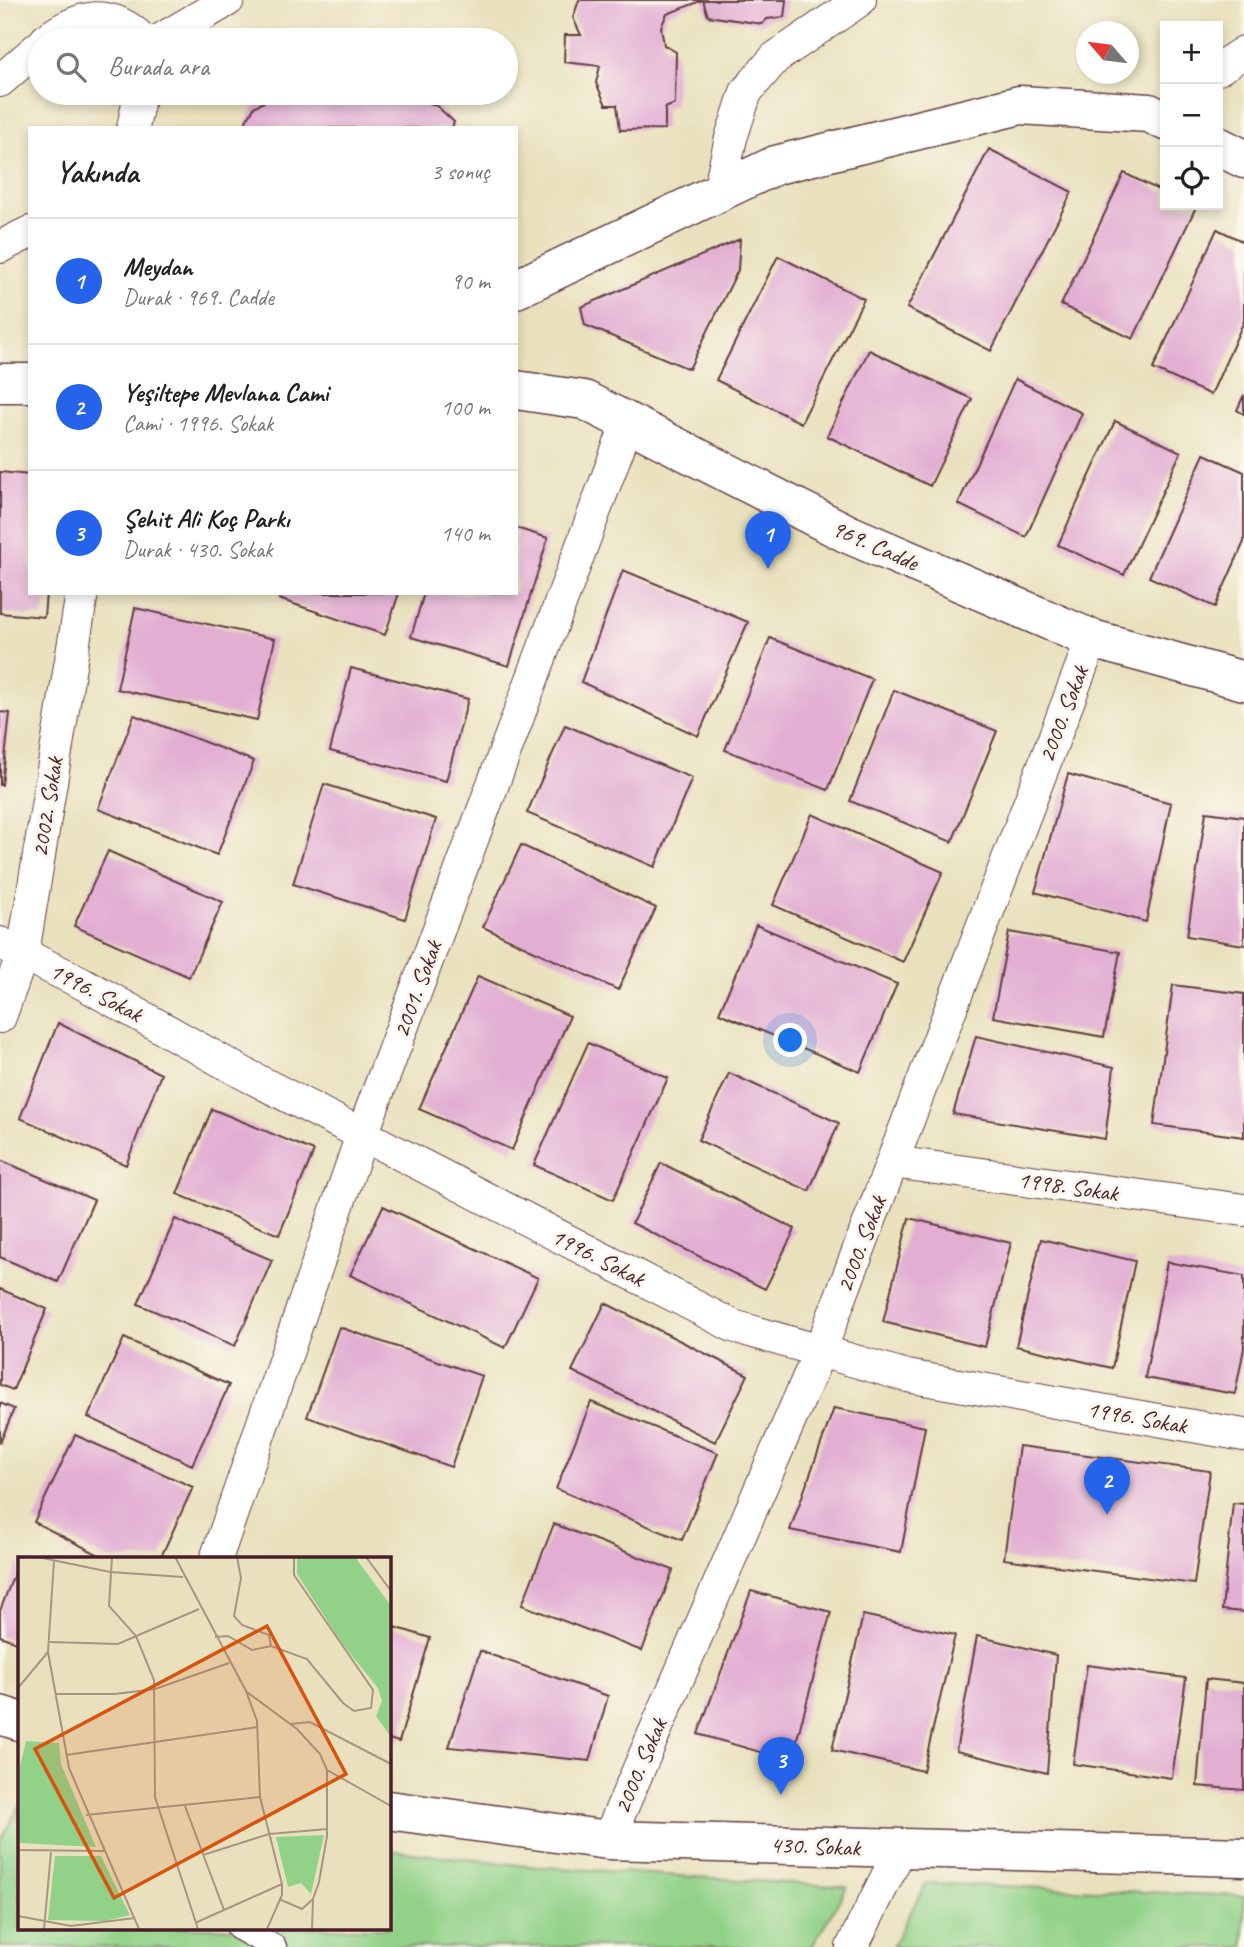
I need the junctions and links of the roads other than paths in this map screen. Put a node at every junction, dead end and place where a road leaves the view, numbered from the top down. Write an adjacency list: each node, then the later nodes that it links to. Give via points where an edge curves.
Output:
1 (228, 0): 5 (street)
2 (860, 0): 15 (street, via 775,58 746,92)
3 (62, 28): 4 (street, via 89,18)
4 (130, 28)
5 (180, 28)
6 (1244, 52): 8 (street)
7 (28, 56): 9 (street)
8 (1223, 66)
9 (0, 81)
10 (138, 105): 12 (street)
11 (1160, 113): 15 (street, via 1020,104 776,165)
12 (133, 126)
13 (1220, 147): 14 (street)
14 (1244, 159)
15 (719, 192): 18 (street)
16 (28, 233): 17 (street)
17 (0, 247)
18 (518, 288)
19 (0, 383): 20 (street)
20 (28, 383)
21 (518, 390): 22 (street, 969. Cadde, via 584,400)
22 (628, 422): 24 (street, 969. Cadde, via 848,534); 28 (street, 2001. Sokak)
23 (82, 595): 26 (street, 2002. Sokak)
24 (1091, 639): 25 (street, 969. Cadde); 29 (street, 2000. Sokak)
25 (1244, 681)
26 (12, 948): 27 (street, 2002. Sokak); 28 (street, 1996. Sokak)
27 (0, 1017)
28 (362, 1135): 31 (street, 1996. Sokak, via 733,1326); 33 (street, 2001. Sokak)
29 (892, 1161): 30 (street, 1998. Sokak); 31 (street, 2000. Sokak)
30 (1244, 1210)
31 (820, 1351): 32 (street, 1996. Sokak, via 907,1376); 37 (street, 2000. Sokak)
32 (1244, 1435)
33 (216, 1557)
34 (0, 1715): 35 (street)
35 (18, 1721)
36 (390, 1810): 37 (street, 430. Sokak)
37 (608, 1840): 38 (street, 430. Sokak)
38 (901, 1848): 39 (street, 430. Sokak); 42 (street)
39 (1244, 1857)
40 (243, 1930): 41 (street)
41 (274, 1947)
42 (852, 1947)

